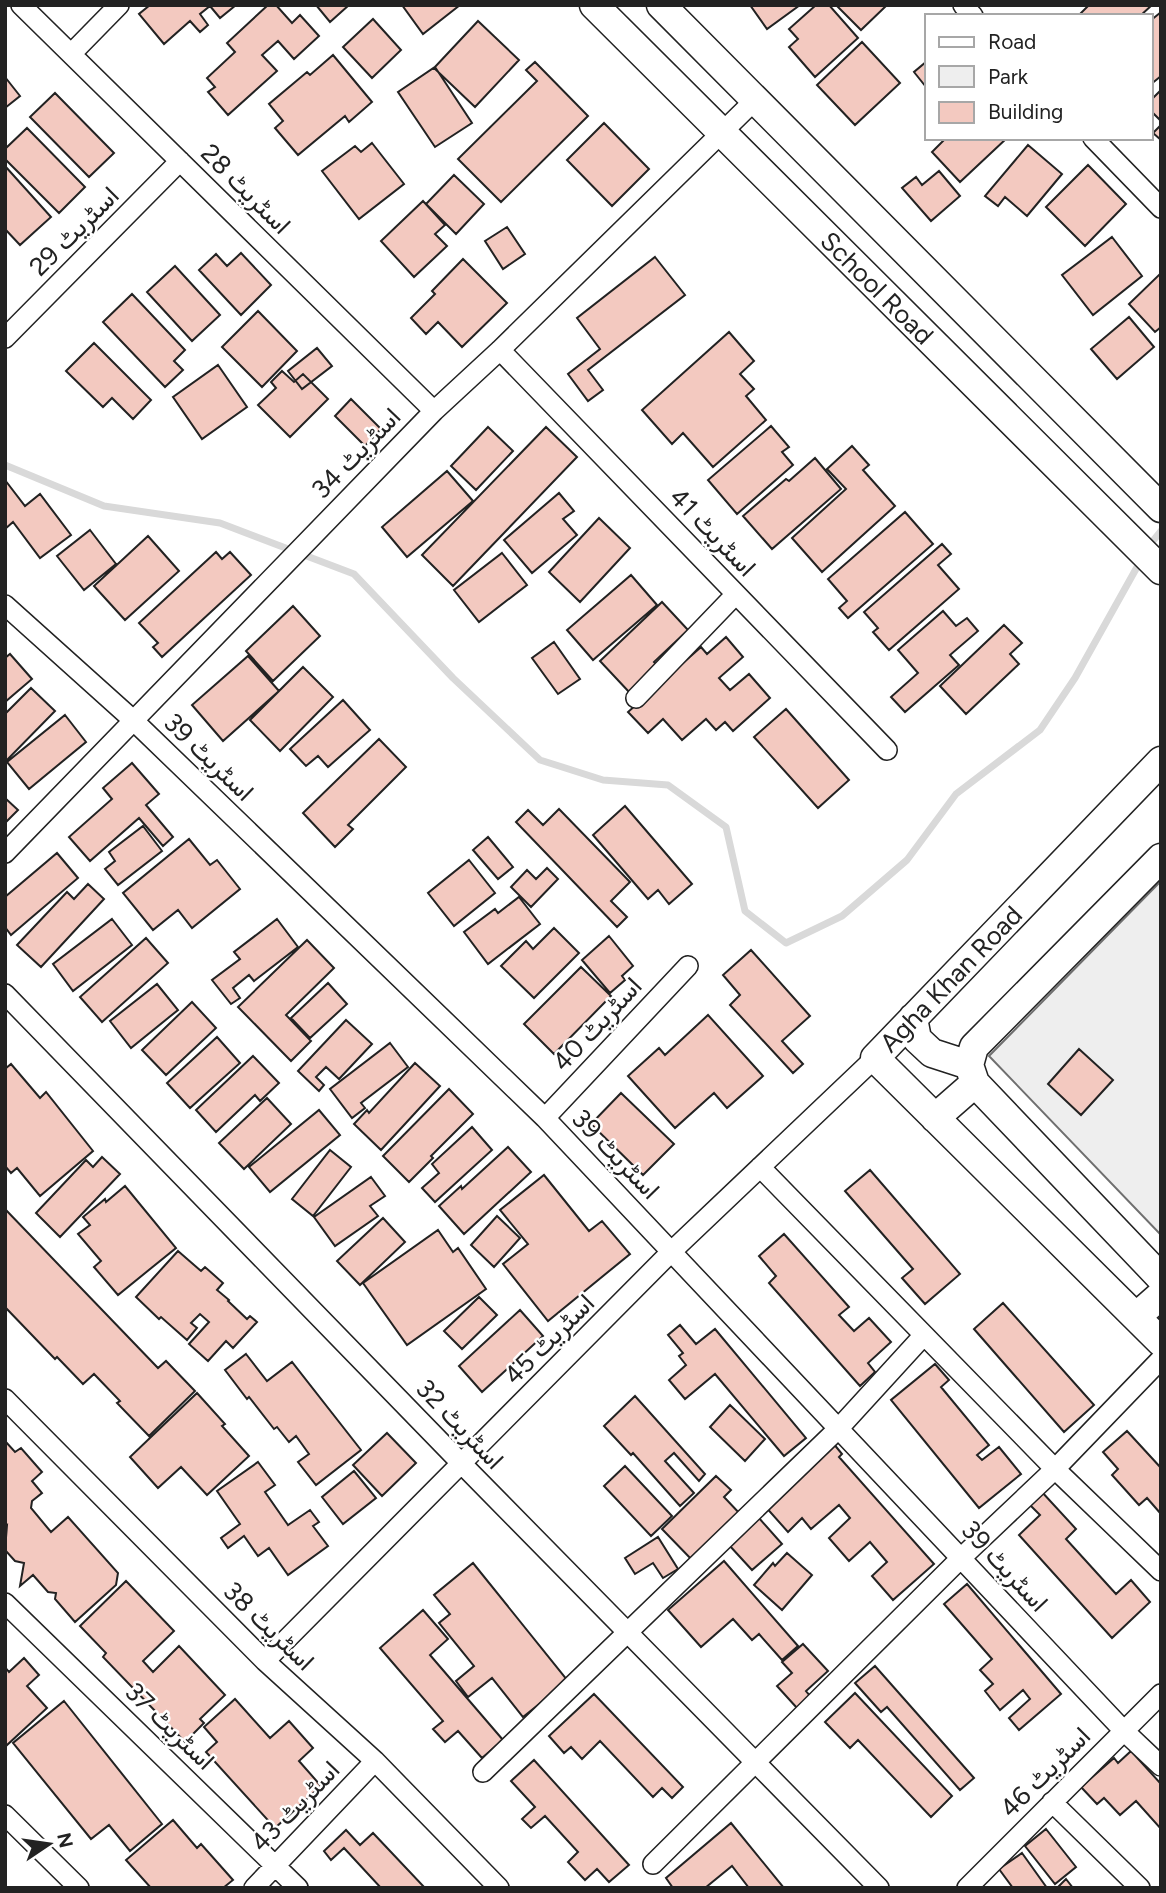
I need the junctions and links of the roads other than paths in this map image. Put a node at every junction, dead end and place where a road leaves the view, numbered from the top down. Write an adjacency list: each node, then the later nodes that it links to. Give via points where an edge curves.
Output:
1 (21, 5): 5 (street, اسٹریٹ 28)
2 (119, 5): 5 (street)
3 (594, 5): 7 (street, School Road)
4 (661, 5): 6 (street, School Road)
5 (71, 54): 9 (street, اسٹریٹ 28)
6 (755, 100): 7 (street, اسٹریٹ 34); 14 (street, School Road)
7 (720, 132): 12 (street, اسٹریٹ 34); 15 (street, School Road)
8 (1095, 140): 10 (street)
9 (180, 161): 11 (street, اسٹریٹ 29); 13 (street, اسٹریٹ 28)
10 (1161, 208)
11 (5, 338)
12 (500, 350): 13 (street, اسٹریٹ 34); 16 (street, اسٹریٹ 41)
13 (434, 411): 19 (street, اسٹریٹ 34)
14 (1161, 508)
15 (1158, 568)
16 (736, 594): 18 (street); 20 (street, اسٹریٹ 41)
17 (5, 605): 19 (street, اسٹریٹ 39)
18 (636, 698)
19 (133, 720): 22 (street, اسٹریٹ 34); 29 (street, اسٹریٹ 39)
20 (887, 750)
21 (1161, 761): 26 (street, Agha Khan Road)
22 (5, 853)
23 (1161, 858): 28 (street, via 974,1046)
24 (688, 966): 29 (street, اسٹریٹ 40)
25 (5, 994): 41 (street, اسٹریٹ 32)
26 (913, 1018): 27 (street, Agha Khan Road); 28 (street, via 918,1039 932,1053)
27 (874, 1058): 30 (street, Agha Khan Road); 31 (street, اسٹریٹ 45)
28 (972, 1074): 30 (street); 33 (street)
29 (545, 1118): 32 (street, اسٹریٹ 39)
30 (935, 1118): 35 (street, Agha Khan Road)
31 (760, 1167): 32 (street, اسٹریٹ 45); 36 (street)
32 (672, 1251): 40 (street, اسٹریٹ 39); 41 (street, اسٹریٹ 45)
33 (1161, 1278)
34 (1161, 1295): 35 (street)
35 (1136, 1317): 37 (street, Agha Khan Road)
36 (924, 1335): 40 (street); 42 (street)
37 (1161, 1342)
38 (1161, 1359): 42 (street)
39 (5, 1399): 47 (street, اسٹریٹ 38)
40 (839, 1428): 43 (street, اسٹریٹ 39); 46 (street)
41 (462, 1464): 46 (street, اسٹریٹ 32); 47 (street, اسٹریٹ 45)
42 (1055, 1469): 43 (street); 44 (street)
43 (961, 1558): 49 (street, اسٹریٹ 39); 51 (street)
44 (1161, 1571)
45 (5, 1603): 56 (street, اسٹریٹ 37)
46 (628, 1633): 51 (street, اسٹریٹ 32); 53 (street)
47 (265, 1661): 50 (street, اسٹریٹ 38)
48 (1161, 1694): 49 (street, اسٹریٹ 46)
49 (1124, 1731): 52 (street, اسٹریٹ 39); 54 (street, اسٹریٹ 46)
50 (375, 1761): 56 (street, اسٹریٹ 43); 61 (street, اسٹریٹ 38)
51 (755, 1762): 57 (street); 62 (street, اسٹریٹ 32)
52 (1161, 1766)
53 (483, 1772)
54 (1052, 1802): 63 (street, اسٹریٹ 46); 64 (street)
55 (5, 1815): 58 (street)
56 (274, 1864): 59 (street, اسٹریٹ 43); 60 (street, اسٹریٹ 37)
57 (653, 1864)
58 (79, 1888)
59 (254, 1888)
60 (298, 1888)
61 (499, 1888)
62 (879, 1888)
63 (967, 1888)
64 (1140, 1888)

